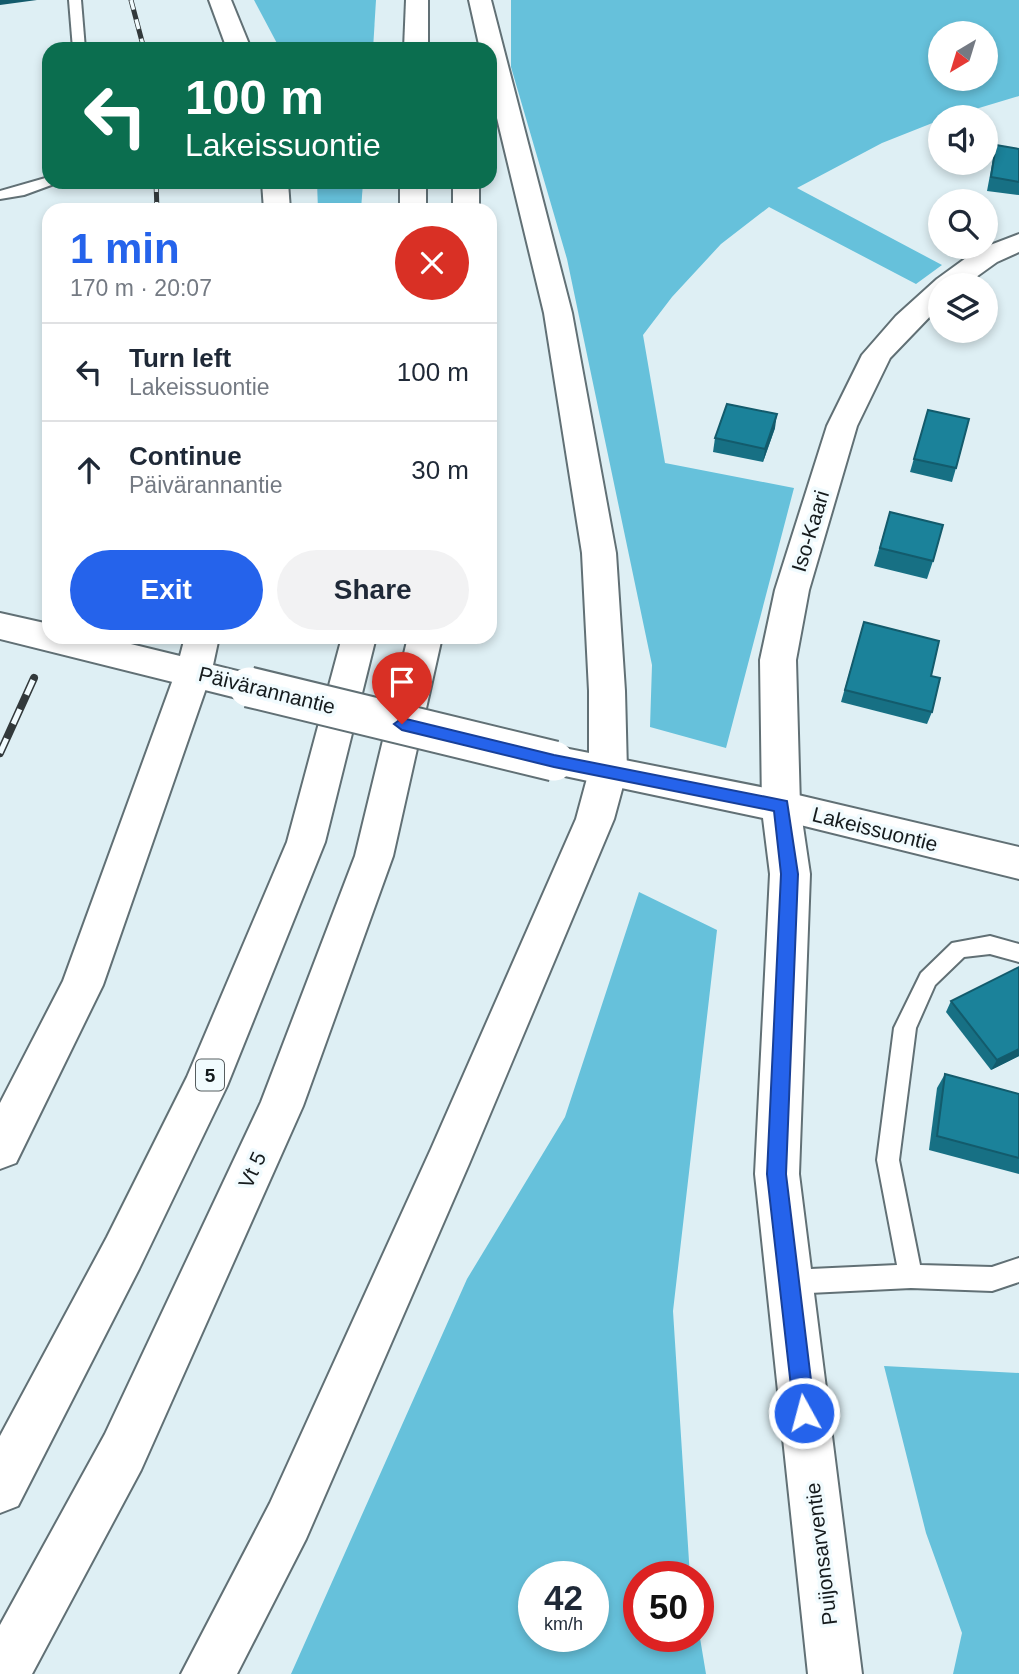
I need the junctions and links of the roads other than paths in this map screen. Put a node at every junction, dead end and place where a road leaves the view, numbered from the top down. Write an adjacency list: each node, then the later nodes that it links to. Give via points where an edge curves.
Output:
1 (75, 0): 6 (lane)
2 (220, 0): 7 (main road)
3 (417, 0): 8 (main road)
4 (472, 0): 9 (main road)
5 (480, 0): 10 (main road)
6 (78, 42)
7 (236, 42)
8 (416, 42)
9 (470, 42)
10 (490, 42)
11 (497, 68): 23 (main road, via 558,313 599,553)
12 (42, 184): 13 (lane)
13 (0, 195)
14 (1019, 242): 15 (main road)
15 (964, 273)
16 (928, 303): 24 (main road, Iso-Kaari, via 877,355 842,426 792,590 778,660)
17 (0, 626): 18 (main road, Päivärannantie)
18 (42, 635)
19 (111, 644): 22 (main road, Päivärannantie)
20 (357, 644): 31 (main road, 5, via 306,842 205,1086)
21 (423, 644): 32 (main road, Vt 5, via 374,856 281,1107 123,1452)
22 (198, 654): 23 (main road, Päivärannantie, bridge, via 250,687); 27 (main road, via 82,985)
23 (608, 771): 24 (main road, Lakeissuontie); 33 (main road, via 595,819 447,1164 288,1521)
24 (782, 806): 25 (main road, Lakeissuontie); 30 (main road, Puijonsarventie, via 790,874 776,1174)
25 (1019, 863)
26 (1019, 953): 29 (lane, via 990,945 959,949 928,979 905,1028 888,1160)
27 (0, 1148)
28 (1019, 1270): 29 (lane, via 992,1279)
29 (911, 1276): 30 (lane)
30 (789, 1282): 34 (main road, Puijonsarventie)
31 (0, 1488)
32 (3, 1674)
33 (208, 1674)
34 (835, 1674)

